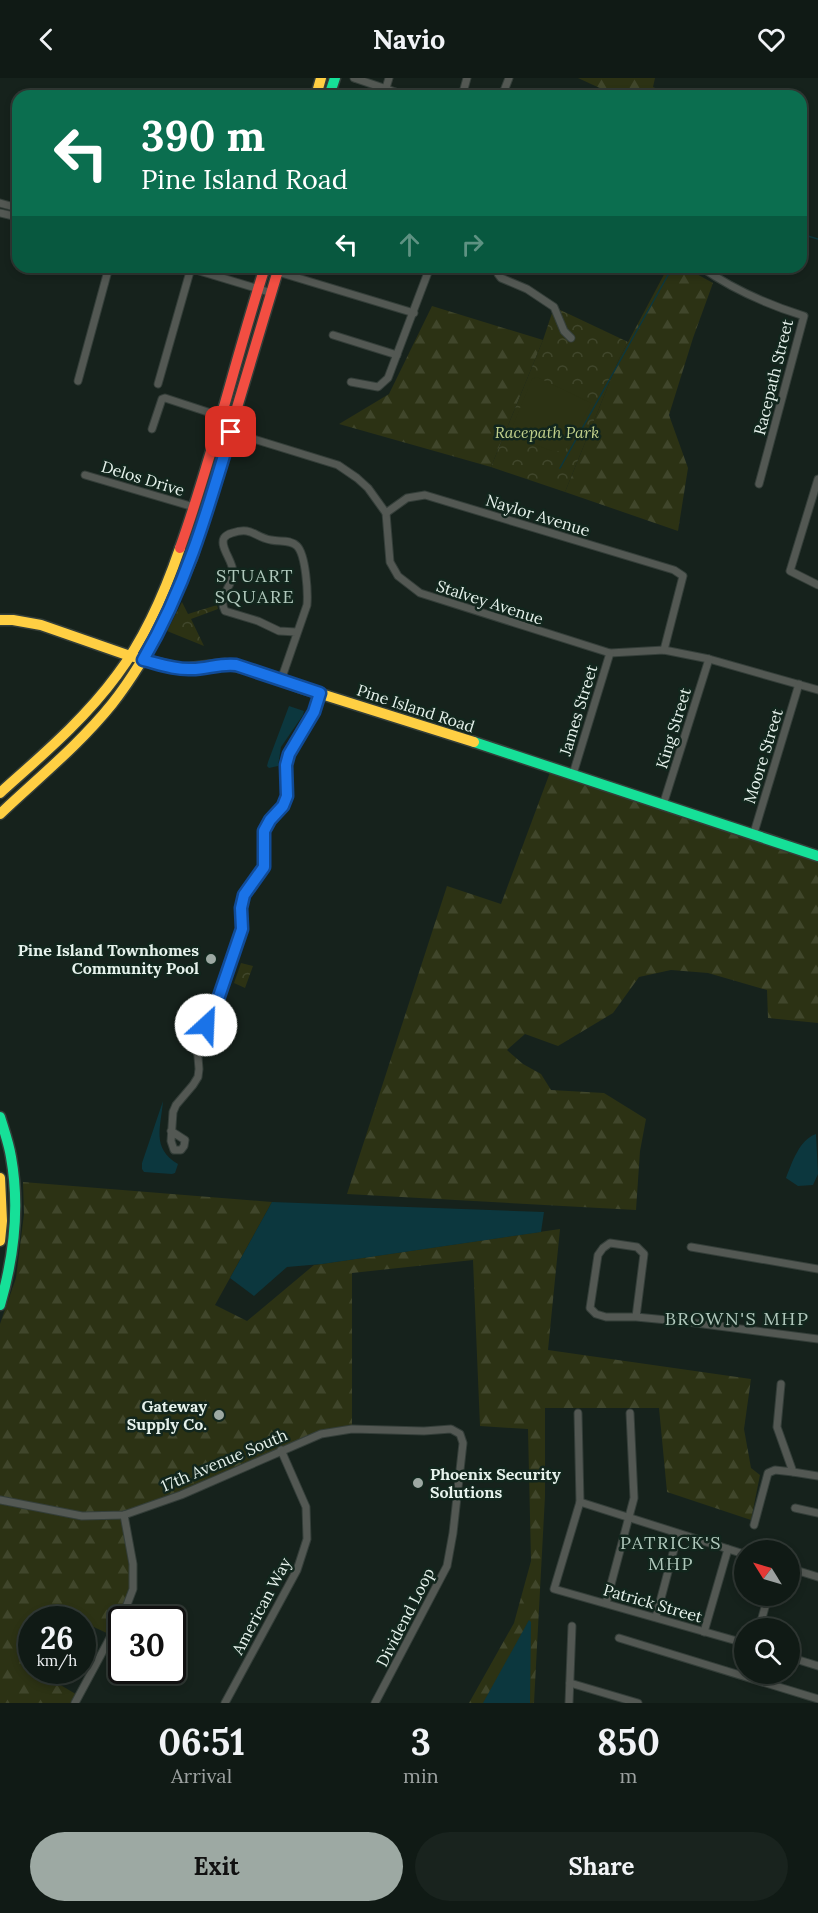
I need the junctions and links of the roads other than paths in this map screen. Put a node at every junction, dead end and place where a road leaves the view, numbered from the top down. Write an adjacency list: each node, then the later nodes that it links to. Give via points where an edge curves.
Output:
1 (354, 78): 3 (street)
2 (389, 78): 3 (street)
3 (386, 88): 4 (street)
4 (391, 90)
5 (107, 273): 20 (street)
6 (188, 273): 22 (street)
7 (206, 273): 14 (street)
8 (263, 273): 14 (main road)
9 (278, 273): 15 (main road)
10 (288, 273): 16 (street)
11 (428, 273): 16 (street)
12 (498, 273): 18 (street, via 554,307)
13 (710, 273): 28 (street, Racepath Street, via 776,307 804,316)
14 (257, 288): 15 (street); 23 (main road)
15 (272, 293): 25 (main road)
16 (414, 313): 19 (street)
17 (333, 335): 19 (street)
18 (571, 338)
19 (397, 355): 21 (street, via 388,378 378,387)
20 (78, 381)
21 (351, 382)
22 (158, 384)
23 (220, 416): 24 (street, via 165,398); 30 (main road)
24 (153, 429)
25 (231, 432): 31 (street, via 338,465 368,488); 33 (main road)
26 (85, 474): 30 (street, Delos Drive)
27 (818, 479): 29 (street)
28 (759, 484)
29 (817, 490): 34 (street, via 790,572)
30 (194, 507): 32 (main road)
31 (386, 513): 37 (street, Naylor Avenue, via 407,498 425,495 674,570 683,576); 38 (street, Stalvey Avenue, via 390,562 398,576 420,593)
32 (179, 549): 33 (main road, via 183,556); 39 (main road)
33 (192, 558): 41 (main road, via 177,597)
34 (818, 585)
35 (0, 620): 39 (main road, Pine Island Road, via 41,625)
36 (296, 632): 36 (street, via 308,592 297,546 266,539 252,531 228,535 223,544 234,571 222,598 225,611 279,631); 42 (street)
37 (664, 650): 38 (street, Stalvey Avenue); 40 (street, Stalvey Avenue)
38 (610, 653): 46 (street, James Street)
39 (130, 656): 41 (main road, Pine Island Road); 47 (main road, via 93,705)
40 (709, 659): 43 (street, Stalvey Avenue); 48 (street, King Street)
41 (143, 660): 42 (main road, Pine Island Road, via 181,669 225,664); 49 (main road, via 92,726)
42 (281, 680): 45 (main road, Pine Island Road)
43 (799, 684): 44 (street, Stalvey Avenue); 50 (street, Moore Street)
44 (818, 690)
45 (320, 693): 46 (main road, Pine Island Road); 53 (street, via 314,712 286,760 285,801 264,831 264,867 244,895 242,929 212,1017 198,1040 198,1077 176,1105)
46 (573, 774): 48 (main road, Pine Island Road)
47 (0, 794)
48 (663, 805): 50 (main road, Pine Island Road)
49 (0, 814)
50 (753, 836): 51 (main road, Pine Island Road)
51 (818, 856)
52 (0, 1117): 58 (main road, via 12,1161 16,1225 9,1276)
53 (171, 1131)
54 (0, 1178): 55 (main road)
55 (0, 1240)
56 (691, 1247): 57 (street)
57 (818, 1269)
58 (0, 1305)
59 (636, 1317): 59 (street, via 606,1317 590,1308 598,1255 610,1243 637,1247 644,1254); 60 (street)
60 (818, 1339)
61 (781, 1384): 66 (street, via 777,1427)
62 (578, 1413): 69 (street)
63 (630, 1413): 73 (street, via 634,1498)
64 (459, 1434): 65 (street, 17th Avenue South, via 451,1429 352,1429 321,1434); 92 (street, Dividend Loop, via 464,1443 447,1566)
65 (281, 1450): 72 (street, 17th Avenue South, via 181,1495); 91 (street, American Way, via 306,1507 307,1539 297,1570)
66 (793, 1472): 67 (street); 74 (street, via 768,1473)
67 (818, 1476)
68 (0, 1500): 72 (street, 17th Avenue South, via 82,1516)
69 (580, 1502): 73 (street); 80 (street, Patrick Street, via 554,1589)
70 (795, 1508): 71 (street)
71 (817, 1511)
72 (124, 1515): 90 (street, via 133,1564 133,1589)
73 (630, 1517): 75 (street); 80 (street)
74 (754, 1525)
75 (678, 1534): 76 (street); 81 (street)
76 (728, 1549): 77 (street); 83 (street)
77 (734, 1551)
78 (800, 1571): 79 (street)
79 (818, 1577)
80 (606, 1603): 81 (street, Patrick Street)
81 (656, 1617): 83 (street, Patrick Street)
82 (572, 1626): 88 (street)
83 (704, 1632): 85 (street, Patrick Street)
84 (619, 1638): 89 (street)
85 (734, 1640)
86 (800, 1660): 87 (street)
87 (818, 1666)
88 (570, 1683): 93 (street); 94 (street)
89 (818, 1698)
90 (75, 1703)
91 (225, 1703)
92 (375, 1703)
93 (569, 1703)
94 (638, 1703)

